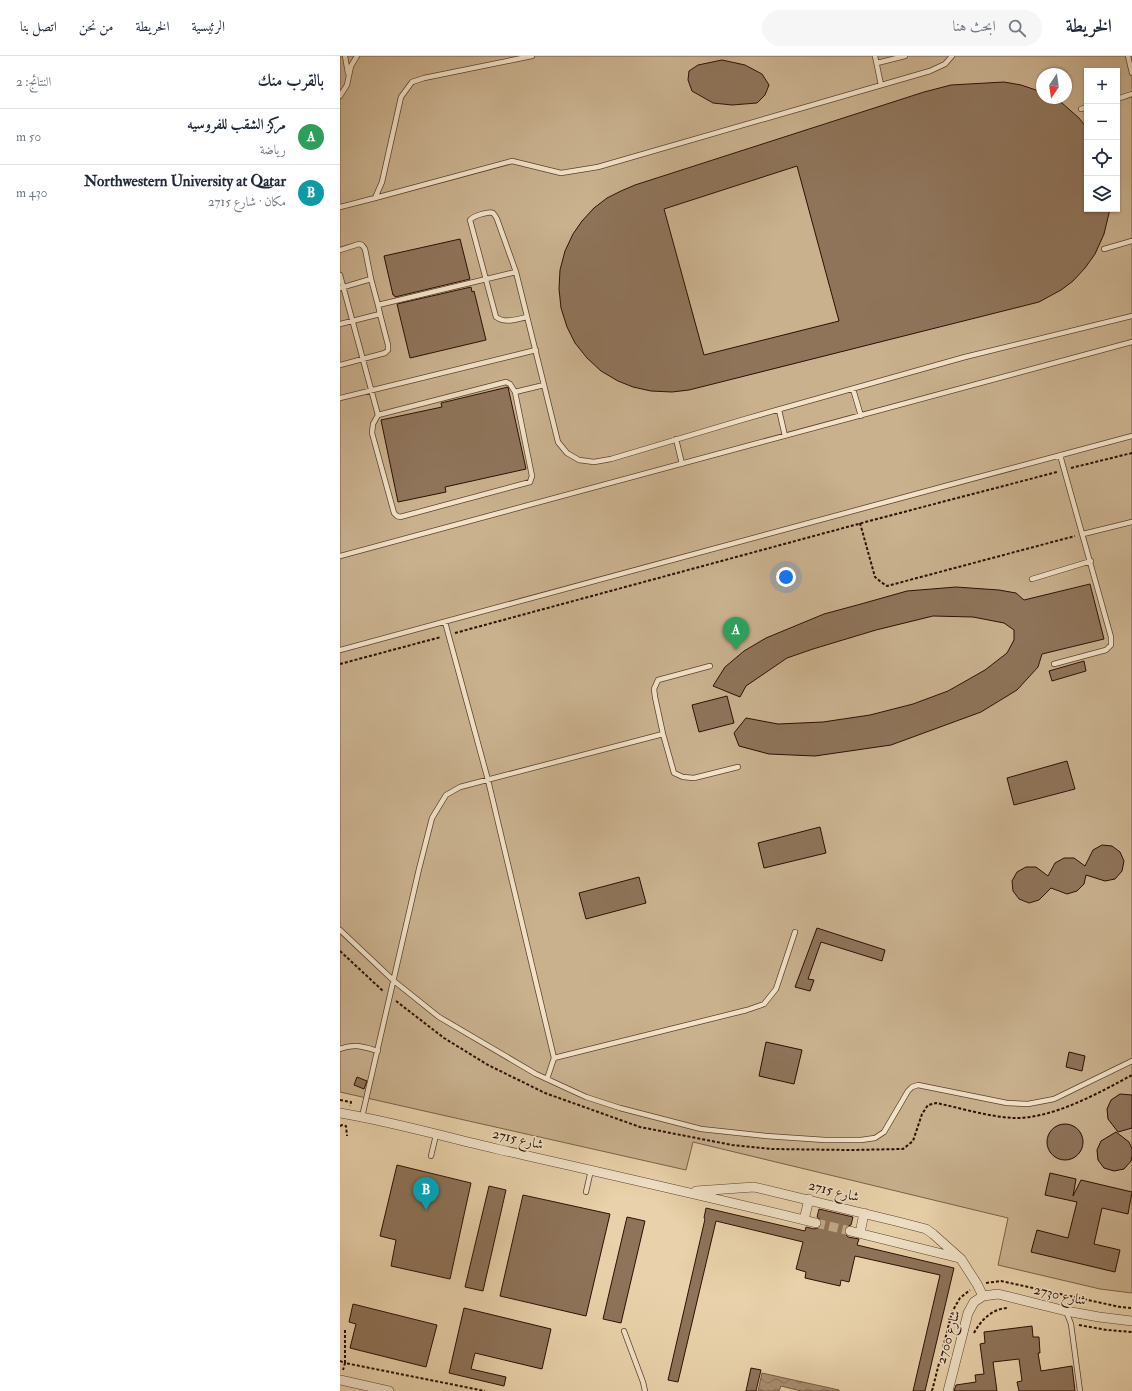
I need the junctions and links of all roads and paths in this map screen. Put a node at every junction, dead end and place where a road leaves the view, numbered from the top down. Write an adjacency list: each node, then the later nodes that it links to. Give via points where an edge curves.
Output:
1 (345, 56): 10 (lane)
2 (357, 56): 10 (lane, via 351,66)
3 (532, 56): 17 (lane, via 412,82 402,97 382,182)
4 (875, 56): 8 (lane)
5 (905, 56): 8 (lane)
6 (952, 56): 11 (lane, via 945,64 930,71)
7 (1128, 56): 9 (lane)
8 (876, 63): 11 (lane)
9 (1132, 73)
10 (349, 78): 13 (lane)
11 (881, 85): 17 (lane, via 598,167 561,173 512,161)
12 (1132, 94): 14 (lane)
13 (340, 96)
14 (1120, 98)
15 (1084, 108): 16 (lane)
16 (1081, 109)
17 (375, 198): 18 (lane)
18 (340, 207)
19 (1132, 241): 20 (lane)
20 (1104, 249)
21 (340, 250): 24 (lane, via 362,245)
22 (516, 272): 25 (lane); 25 (lane, via 495,214 491,212 472,217 470,220); 30 (lane)
23 (340, 275): 26 (lane)
24 (371, 279): 26 (lane); 27 (lane)
25 (485, 279): 27 (lane); 30 (lane, via 496,317 505,321)
26 (342, 288): 31 (lane)
27 (378, 305): 28 (lane)
28 (380, 314): 31 (lane); 35 (lane, via 388,350)
29 (1132, 316): 38 (lane, via 965,356)
30 (527, 317): 34 (lane)
31 (352, 320): 32 (lane); 35 (lane)
32 (340, 324)
33 (1132, 342): 44 (lane)
34 (536, 350): 37 (lane); 39 (lane)
35 (363, 359): 36 (lane); 39 (lane)
36 (340, 364)
37 (544, 385): 40 (lane); 47 (lane, via 558,442 567,453 579,460 594,462 611,459)
38 (853, 388): 42 (lane); 44 (lane)
39 (371, 391): 41 (lane); 43 (lane)
40 (516, 392): 43 (lane, via 506,382); 43 (lane, via 532,476 530,482 400,517 394,513 372,433)
41 (340, 398)
42 (779, 410): 45 (lane); 47 (lane)
43 (378, 415)
44 (861, 416): 45 (lane)
45 (785, 436): 50 (lane)
46 (1132, 436): 49 (lane)
47 (676, 439): 50 (lane)
48 (1132, 453): 51 (path)
49 (1060, 455): 51 (lane); 58 (lane)
50 (682, 464): 55 (lane)
51 (1064, 470): 53 (path); 54 (lane)
52 (1132, 522): 54 (lane)
53 (860, 523): 54 (path, via 875,576 887,586); 59 (path)
54 (1082, 534): 56 (lane)
55 (340, 556)
56 (1091, 561): 57 (lane); 62 (lane, via 1111,645 1106,650)
57 (1032, 579)
58 (445, 622): 59 (lane); 60 (lane)
59 (449, 635): 61 (path); 66 (lane)
60 (340, 650)
61 (340, 664)
62 (1054, 664)
63 (710, 666): 64 (lane, via 658,680 654,689)
64 (663, 734): 65 (lane, via 674,773 683,777 694,778); 66 (lane)
65 (738, 767)
66 (488, 780): 70 (lane, via 460,787 446,795 432,818); 74 (lane)
67 (340, 930): 70 (lane)
68 (795, 932): 74 (lane, via 776,989 764,1004)
69 (340, 951): 71 (path)
70 (394, 981): 71 (lane); 77 (lane, via 440,1017)
71 (390, 997): 73 (lane); 76 (path, via 444,1038 488,1065 545,1093 640,1127 732,1145 772,1149 903,1149 913,1141 922,1114 928,1105 936,1102 1001,1117 1038,1116 1078,1102)
72 (340, 1049): 73 (lane, via 349,1045)
73 (378, 1051): 79 (lane)
74 (554, 1058): 77 (lane)
75 (1132, 1061): 77 (lane, via 1054,1099 1028,1104 1007,1103 918,1085 908,1091 884,1132 875,1138 861,1140 810,1139 701,1129 586,1097)
76 (1132, 1075)
77 (547, 1079)
78 (340, 1113): 79 (street, شارع 2715)
79 (362, 1117): 81 (street, شارع 2715)
80 (340, 1126): 82 (path, via 346,1126)
81 (436, 1135): 83 (lane); 84 (street, شارع 2715)
82 (347, 1136)
83 (431, 1156)
84 (591, 1170): 85 (lane); 86 (street, شارع 2715)
85 (586, 1192)
86 (689, 1192): 87 (street, شارع 2715, via 754,1186); 89 (street, شارع 2715)
87 (808, 1199): 88 (street, شارع 2715); 89 (street)
88 (864, 1213): 92 (street); 93 (street, شارع 2715, via 926,1229)
89 (804, 1220): 90 (street, شارع 2715)
90 (816, 1223)
91 (850, 1231): 92 (street)
92 (860, 1233): 93 (street)
93 (961, 1259): 94 (street, شارع 2715)
94 (977, 1284): 95 (street, شارع 2715); 97 (path, via 1001,1281); 109 (path, via 960,1298 952,1312)
95 (983, 1296): 98 (street, شارع 2730, via 998,1294); 110 (street, شارع 2700, via 974,1302 968,1312)
96 (1012, 1308): 104 (path, via 989,1314)
97 (1132, 1308)
98 (1066, 1311): 99 (street, شارع 2730); 100 (lane)
99 (1132, 1321)
100 (1071, 1324): 103 (path); 111 (lane)
101 (345, 1330): 107 (path, via 345,1363)
102 (624, 1331): 108 (lane)
103 (1132, 1332)
104 (973, 1335)
105 (343, 1380): 106 (street)
106 (389, 1391)
107 (485, 1391)
108 (645, 1391)
109 (932, 1391)
110 (948, 1391)
111 (1080, 1391)

